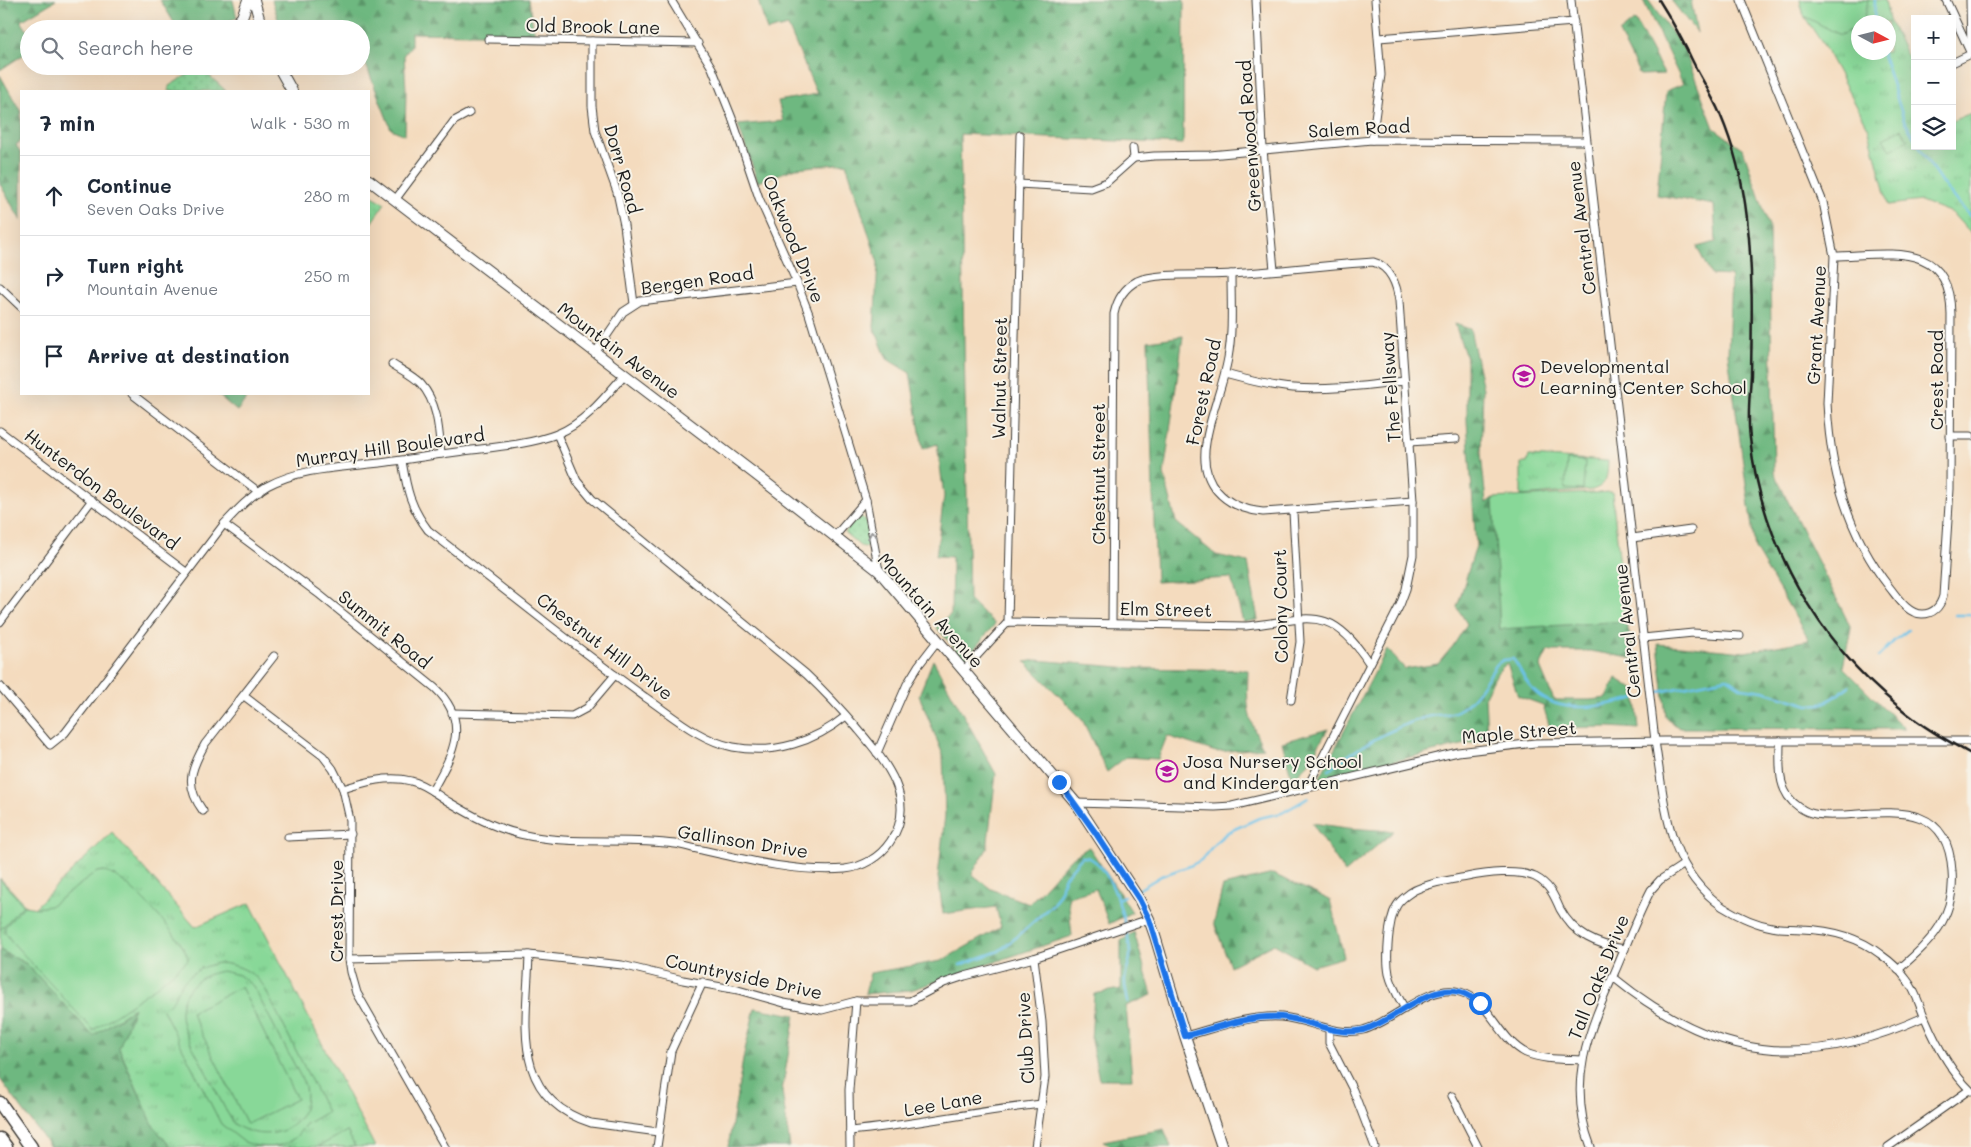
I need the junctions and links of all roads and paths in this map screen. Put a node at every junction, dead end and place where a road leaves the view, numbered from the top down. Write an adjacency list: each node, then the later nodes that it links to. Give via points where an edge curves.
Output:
1 (248, 0): 10 (main road)
2 (254, 0): 11 (main road)
3 (671, 0): 16 (street, Oakwood Drive)
4 (1256, 0): 26 (street, Greenwood Road)
5 (1375, 0): 13 (street)
6 (1571, 0): 12 (street, Central Avenue)
7 (1741, 0): 31 (street, Grant Avenue, via 1823,202)
8 (1946, 0): 17 (street)
9 (1970, 0): 17 (street)
10 (239, 20)
11 (260, 20)
12 (1574, 22): 13 (street); 24 (street, Central Avenue)
13 (1379, 38): 23 (street, via 1381,76)
14 (488, 39): 15 (street, Old Brook Lane)
15 (592, 41): 16 (street, Old Brook Lane); 36 (street, Dorr Road, via 595,131 617,192)
16 (698, 43): 34 (street, Oakwood Drive, via 712,68 759,198)
17 (1971, 54): 18 (street)
18 (1956, 61)
19 (283, 75): 20 (main road)
20 (291, 90)
21 (470, 113): 30 (street, via 454,121)
22 (1020, 135): 29 (street, Walnut Street)
23 (1372, 140): 24 (street, Salem Road); 26 (street, Salem Road)
24 (1586, 141): 61 (street, Central Avenue)
25 (1133, 148): 27 (street)
26 (1263, 149): 27 (street, Salem Road); 32 (street, Greenwood Road)
27 (1134, 158): 29 (street, via 1106,182 1091,188)
28 (370, 181): 30 (main road, Mountain Avenue)
29 (1018, 184): 67 (street, Walnut Street)
30 (395, 200): 39 (main road, Mountain Avenue)
31 (1834, 256): 47 (street, Crest Road, via 1911,256 1929,262 1943,275 1951,302); 64 (street, Grant Avenue, via 1827,403 1830,442 1839,487 1862,546 1896,596 1917,614 1930,613)
32 (1274, 270): 33 (street, The Fellsway); 43 (street, The Fellsway, via 1380,264 1391,275 1398,292)
33 (1231, 274): 38 (street, The Fellsway, via 1154,277 1136,282 1120,297); 41 (street, Forest Road)
34 (797, 283): 36 (street, Bergen Road); 55 (street, Oakwood Drive)
35 (0, 287): 37 (street)
36 (634, 304): 39 (street, Bergen Road, via 623,312)
37 (20, 306)
38 (1113, 325): 68 (street, Chestnut Street)
39 (595, 353): 42 (main road, Mountain Avenue)
40 (392, 364): 51 (street, via 421,384 430,399 437,415)
41 (1225, 374): 43 (street, via 1293,388 1336,388); 57 (street, Forest Road, via 1204,456 1214,486 1226,500 1240,508)
42 (624, 375): 46 (street, Murray Hill Boulevard, via 588,414); 60 (main road, Mountain Avenue)
43 (1404, 381): 50 (street, The Fellsway)
44 (133, 395): 53 (street)
45 (0, 431): 54 (street, Hunterdon Boulevard)
46 (557, 434): 51 (street, Murray Hill Boulevard, via 513,445); 80 (street, Gallinson Drive, via 578,481 592,499 806,674)
47 (1950, 436): 48 (street); 64 (street, Crest Road, via 1950,489)
48 (1971, 436)
49 (1456, 439): 50 (street)
50 (1409, 442): 56 (street, The Fellsway)
51 (441, 454): 52 (street, Murray Hill Boulevard)
52 (402, 461): 53 (street, Murray Hill Boulevard, via 310,470); 75 (street, Chestnut Hill Drive, via 416,514 428,530)
53 (258, 492): 58 (street, Murray Hill Boulevard)
54 (92, 500): 63 (street, Hunterdon Boulevard); 66 (street)
55 (866, 500): 60 (street); 62 (street, Oakwood Drive, one-way to 55)
56 (1413, 501): 57 (street, Forest Road); 73 (street, The Fellsway, via 1413,555 1408,581 1400,605)
57 (1293, 512): 65 (street, Colony Court)
58 (224, 524): 63 (street, Murray Hill Boulevard); 79 (street, Summit Road, via 320,595 435,688)
59 (1691, 530): 61 (street)
60 (835, 536): 62 (main road, Mountain Avenue)
61 (1632, 538): 70 (street, Central Avenue)
62 (879, 571): 71 (main road, Mountain Avenue)
63 (186, 572): 76 (street, Murray Hill Boulevard, via 65,733 50,746)
64 (1942, 602)
65 (1299, 618): 68 (street, Elm Street, via 1246,626); 73 (street, Elm Street, via 1319,620 1338,628 1354,642); 78 (street, Colony Court, via 1300,642)
66 (0, 622)
67 (1008, 622): 68 (street, Elm Street); 74 (street)
68 (1112, 623)
69 (1740, 636): 70 (street, via 1693,633)
70 (1643, 638): 81 (street, Central Avenue)
71 (938, 640): 74 (main road, Mountain Avenue); 84 (street, via 907,684)
72 (274, 656): 77 (street)
73 (1369, 663): 85 (street, The Fellsway)
74 (964, 670): 88 (main road, Mountain Avenue)
75 (614, 675): 79 (street, via 587,708 572,716); 80 (street, Chestnut Hill Drive, via 698,734 732,746 759,750 786,747 824,732)
76 (0, 686)
77 (244, 696): 86 (street, Crest Drive, via 323,756); 89 (street, via 205,744 191,773 192,792)
78 (1291, 700)
79 (452, 713): 87 (street, Summit Road, via 456,732 453,750)
80 (846, 716): 84 (street, Gallinson Drive)
81 (1655, 741): 82 (street, Maple Street); 85 (street, Maple Street, via 1494,746); 92 (street, Central Avenue, via 1668,821)
82 (1780, 741): 83 (street, Maple Street); 98 (street, via 1782,787 1792,802 1804,811 1824,816 1906,813 1930,822 1946,841 1953,874 1952,894 1946,913 1932,939)
83 (1971, 742)
84 (877, 753): 87 (street, Gallinson Drive, via 896,784 900,820 893,838 880,853 864,864 845,868 780,866 677,844 544,839 496,827)
85 (1308, 786): 88 (street, Maple Street, via 1252,802 1215,807)
86 (343, 789): 87 (street, Gallinson Drive, via 377,779 398,779 412,781); 90 (street, Crest Drive, via 349,808)
87 (432, 791)
88 (1076, 804): 93 (main road, Mountain Avenue)
89 (203, 811)
90 (351, 834): 91 (street); 97 (street, Crest Drive)
91 (288, 837)
92 (1683, 865): 94 (street, Tall Oaks Drive, via 1650,890); 98 (street, Central Avenue, via 1701,889 1734,914 1772,928 1839,933 1870,947)
93 (1149, 919): 96 (street, Countryside Drive); 105 (main road, Mountain Avenue)
94 (1625, 949): 99 (street, Tall Oaks Drive); 102 (street, via 1599,943 1579,932 1564,915 1549,888 1530,876 1488,873 1435,884 1406,896 1396,906 1392,919 1389,974)
95 (529, 955): 97 (street, Countryside Drive); 100 (street, Countryside Drive, via 622,965); 112 (street, via 526,1044 532,1070 545,1094 566,1112 582,1120)
96 (1034, 958): 101 (street, Countryside Drive, via 958,978 910,1001); 110 (street, Club Drive, via 1044,1050)
97 (349, 959): 116 (street, Crest Drive, via 358,993)
98 (1898, 970): 103 (street, Central Avenue, via 1917,996)
99 (1613, 976): 103 (street, via 1651,1006 1674,1019 1726,1042 1746,1047 1803,1051 1824,1048 1872,1038); 106 (street, Tall Oaks Drive, via 1595,1017)
100 (703, 982): 101 (street, Countryside Drive, via 822,1010); 112 (street, via 671,1051)
101 (856, 1002): 111 (street, via 849,1090)
102 (1405, 1009): 104 (street, via 1362,1030); 106 (street, via 1428,995 1459,991 1480,1003 1505,1037 1524,1052)
103 (1924, 1016): 107 (street, Central Avenue, via 1947,1061)
104 (1329, 1029): 105 (street, via 1274,1017 1240,1021); 121 (street, via 1329,1044 1353,1090)
105 (1185, 1036): 120 (main road, Mountain Avenue)
106 (1582, 1060): 123 (street, Tall Oaks Drive, via 1580,1111)
107 (1970, 1091): 124 (street)
108 (1452, 1096): 122 (street)
109 (0, 1103): 115 (highway)
110 (1042, 1104): 111 (street, Lee Lane); 119 (street, Club Drive)
111 (850, 1131): 118 (street)
112 (658, 1132): 117 (street)
113 (0, 1139): 114 (highway)
114 (6, 1147)
115 (31, 1147)
116 (445, 1147)
117 (657, 1147)
118 (850, 1147)
119 (1035, 1147)
120 (1222, 1147)
121 (1375, 1147)
122 (1478, 1147)
123 (1591, 1147)
124 (1888, 1147)

